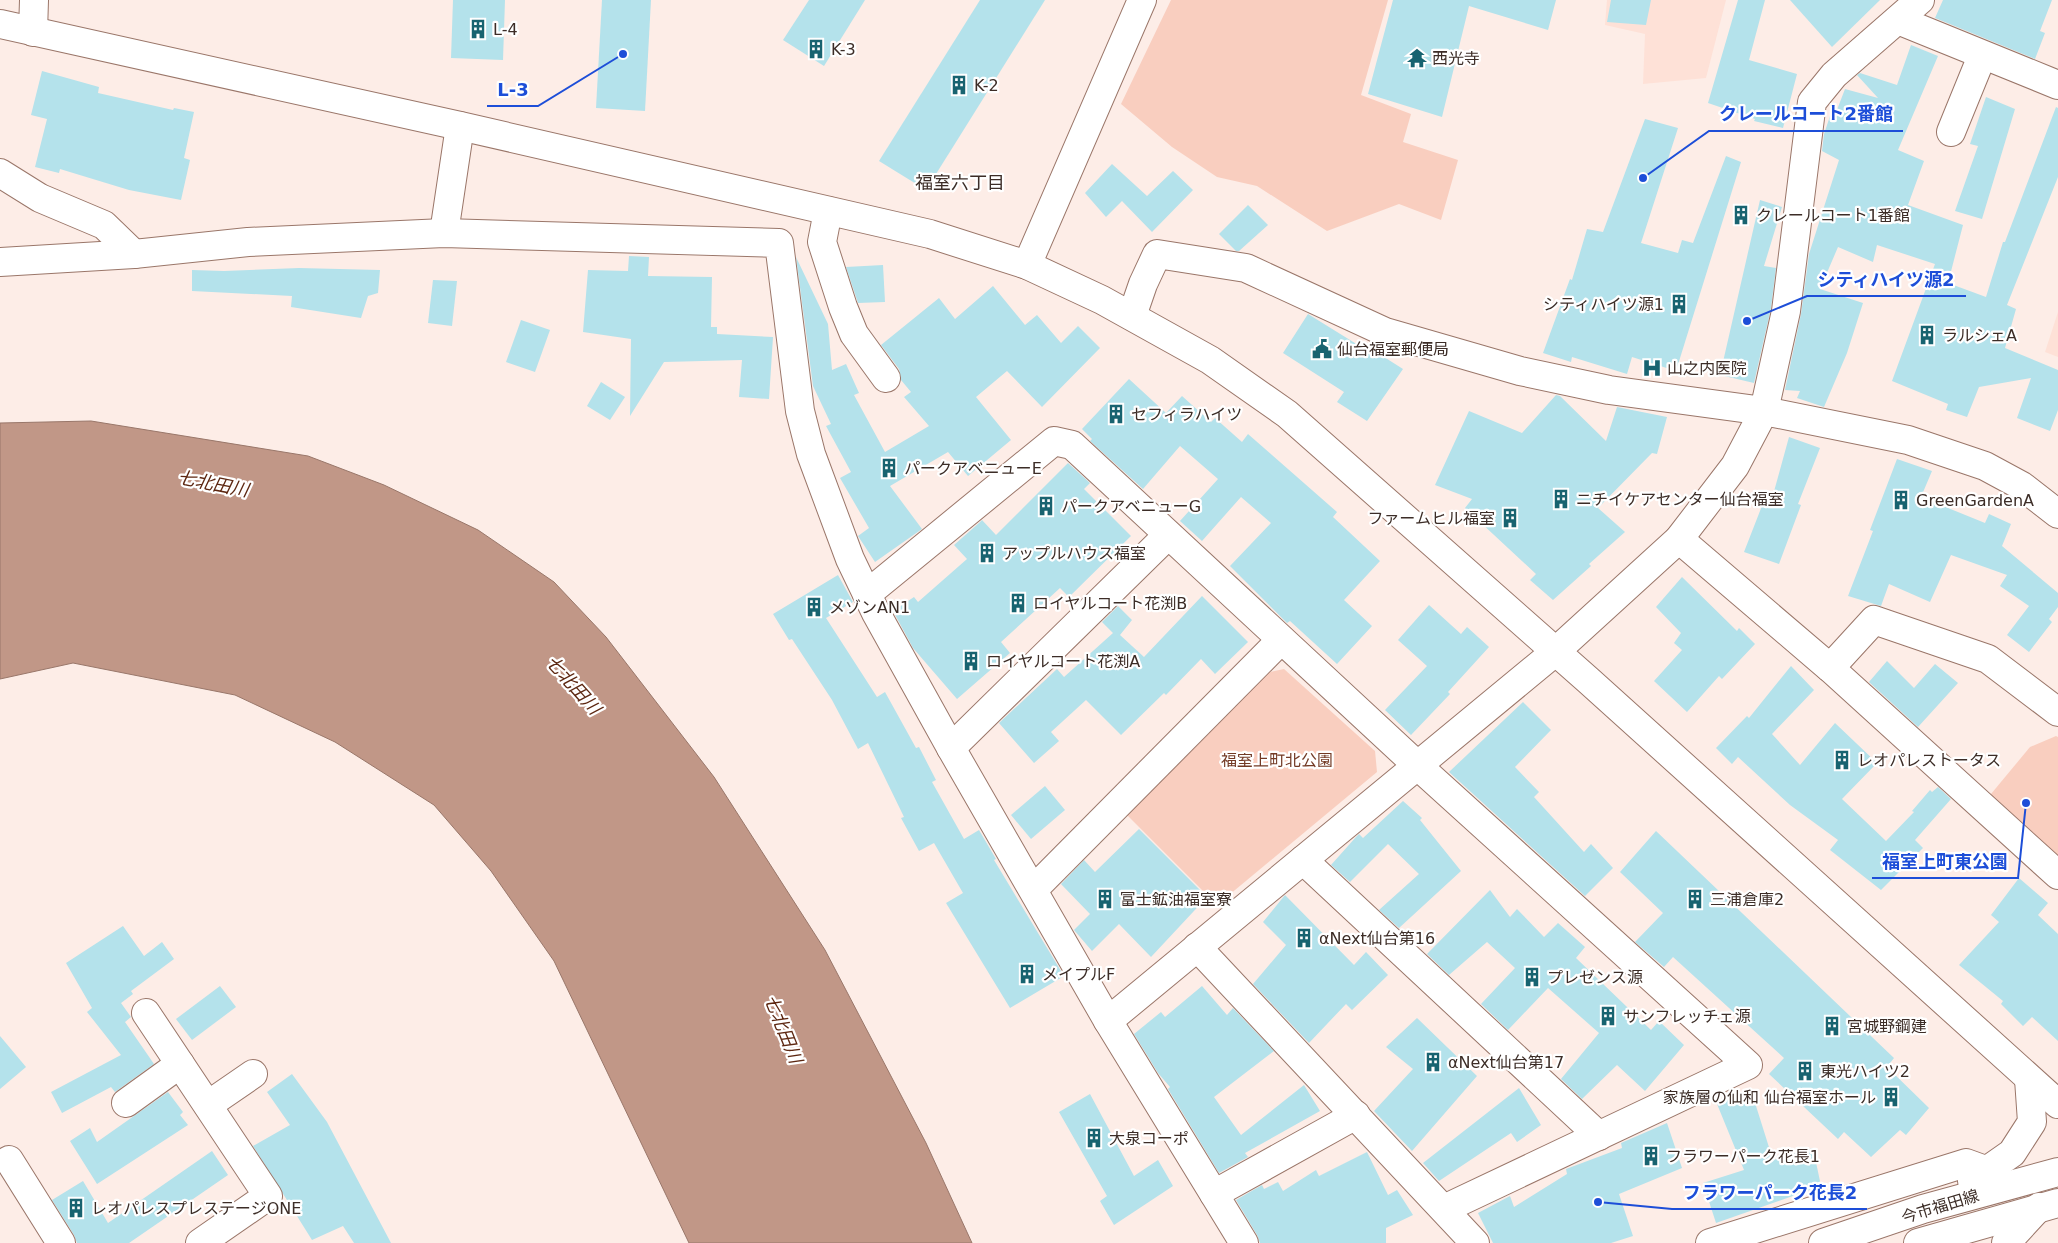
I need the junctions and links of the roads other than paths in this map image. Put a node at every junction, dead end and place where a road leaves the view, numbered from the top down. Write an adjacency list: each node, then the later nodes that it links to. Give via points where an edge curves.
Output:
1 (34, 0): 6 (street)
2 (1142, 0): 16 (street)
3 (1920, 0): 4 (street)
4 (1898, 20): 7 (street); 19 (street, via 1834,75 1812,102 1786,311)
5 (0, 24): 6 (street)
6 (33, 32): 9 (street)
7 (1982, 56): 8 (street); 10 (street)
8 (2058, 85)
9 (460, 126): 12 (street); 13 (street)
10 (1951, 132)
11 (0, 173): 14 (street, via 40,198 104,225)
12 (828, 211): 16 (street, via 930,234); 18 (street, via 822,242 843,307 854,334)
13 (444, 233): 14 (street, via 248,242); 23 (street, via 779,243 802,419 811,454 850,559)
14 (134, 254): 15 (street)
15 (0, 262)
16 (1027, 265): 17 (street)
17 (1132, 316): 19 (street, via 1157,254 1246,268 1384,332 1520,371 1610,390); 25 (street, via 1210,360 1287,414)
18 (886, 378)
19 (1764, 411): 20 (street, via 1908,440 1986,466 2022,486); 22 (street, via 1735,466)
20 (2058, 514)
21 (1168, 535): 23 (street, via 1072,445 1054,440); 24 (street); 28 (street)
22 (1679, 539): 25 (street); 26 (street)
23 (868, 594): 28 (street)
24 (1281, 640): 29 (street); 32 (street)
25 (1555, 652): 29 (street); 38 (street)
26 (1830, 668): 27 (street, via 1874,620 1988,659); 31 (street)
27 (2058, 712)
28 (952, 748): 32 (street)
29 (1418, 766): 30 (street); 43 (street, via 1748,1065)
30 (1304, 860): 33 (street); 43 (street)
31 (2058, 875)
32 (1034, 889): 35 (street)
33 (1197, 947): 35 (street); 42 (street)
34 (146, 1013): 36 (street)
35 (1108, 1021): 47 (street)
36 (180, 1064): 39 (street); 41 (street)
37 (253, 1074): 41 (street)
38 (2029, 1079): 40 (street); 45 (street, via 2032,1122 2012,1153)
39 (126, 1103)
40 (2058, 1104)
41 (208, 1105): 52 (street, via 268,1196)
42 (1356, 1116): 47 (street); 49 (street)
43 (1599, 1136): 49 (street)
44 (8, 1160): 51 (street)
45 (1988, 1171): 50 (street); 55 (street, via 1966,1163)
46 (2058, 1172): 50 (street, 今市福田線)
47 (1214, 1194): 53 (street)
48 (2048, 1205): 57 (street, 今市福田線); 58 (street)
49 (1444, 1209): 54 (street)
50 (1923, 1209): 56 (street, 今市福田線)
51 (61, 1243)
52 (200, 1243)
53 (1244, 1243)
54 (1475, 1243)
55 (1710, 1243)
56 (1822, 1243)
57 (1918, 1243)
58 (2006, 1243)

